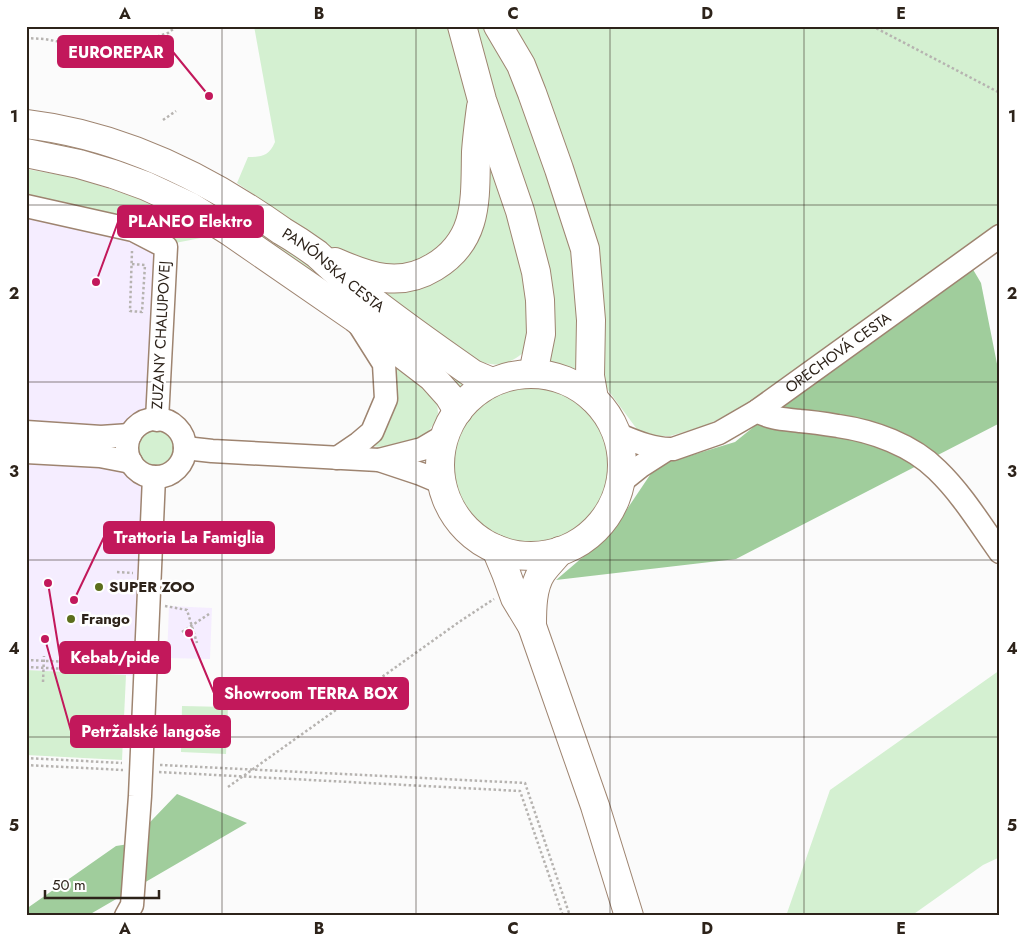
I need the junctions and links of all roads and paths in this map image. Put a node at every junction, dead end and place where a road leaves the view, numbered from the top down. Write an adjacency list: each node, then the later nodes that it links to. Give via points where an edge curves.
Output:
1 (177, 26): 5 (path, via 168,33 111,52)
2 (462, 26): 7 (main road)
3 (498, 26): 20 (main road, via 521,65 532,93 585,249 591,320 590,376)
4 (872, 26): 6 (path)
5 (26, 38)
6 (1000, 93)
7 (482, 100): 15 (main road, via 474,205 465,235 444,261 426,272 389,280 367,275); 18 (main road, via 517,202 536,272 541,334)
8 (176, 111): 9 (path)
9 (163, 120)
10 (26, 124): 15 (main road, PANÓNSKA CESTA, via 96,138 165,163 245,206)
11 (26, 153): 17 (main road, PANÓNSKA CESTA, via 97,168 175,199 230,231)
12 (26, 206): 13 (street, ZUZANY CHALUPOVEJ)
13 (133, 230): 16 (path); 23 (street, ZUZANY CHALUPOVEJ, via 166,247)
14 (1000, 236): 22 (street, ORECHOVÁ CESTA)
15 (316, 254): 19 (main road, PANÓNSKA CESTA, via 432,345 473,374)
16 (132, 264): 16 (path, via 130,311 142,312 145,265)
17 (355, 318): 21 (main road, PANÓNSKA CESTA, via 432,377); 31 (street, via 384,364 386,399 372,432)
18 (533, 374): 19 (main road); 20 (main road, via 570,383)
19 (492, 382): 21 (main road)
20 (594, 399): 25 (main road)
21 (458, 411): 27 (main road)
22 (756, 411): 29 (street, ORECHOVÁ CESTA, via 719,433); 39 (street, via 772,418 862,431 909,448 938,470)
23 (157, 420): 26 (street, ZUZANY CHALUPOVEJ, via 142,423); 28 (street, ZUZANY CHALUPOVEJ, via 166,421 179,432)
24 (26, 432): 26 (street, via 101,437)
25 (617, 434): 29 (street); 36 (main road, via 622,458)
26 (130, 435): 33 (street, via 127,454)
27 (444, 436): 32 (street, via 422,449); 35 (main road)
28 (185, 448): 31 (street); 34 (street, via 179,466 163,476)
29 (666, 450): 36 (street)
30 (26, 452): 33 (street, via 100,456)
31 (337, 458): 32 (street)
32 (379, 460): 35 (street)
33 (131, 462): 34 (street, via 136,470)
34 (154, 477): 58 (street)
35 (440, 482): 37 (main road, via 460,524)
36 (620, 482): 38 (main road, via 615,500 600,524 579,542)
37 (496, 550): 38 (main road, via 527,555); 40 (main road)
38 (560, 551): 44 (main road, via 541,573 535,588)
39 (1000, 552)
40 (510, 589): 44 (main road); 59 (path)
41 (169, 606): 43 (path, via 187,610)
42 (209, 614): 43 (path)
43 (192, 626): 45 (path); 46 (path)
44 (532, 626): 62 (main road, via 595,806)
45 (182, 632)
46 (197, 643)
47 (44, 658): 48 (path); 50 (path); 51 (path, via 71,662)
48 (26, 660)
49 (26, 667): 50 (path)
50 (44, 668): 51 (path); 53 (path)
51 (70, 669): 52 (path)
52 (112, 671)
53 (44, 682)
54 (182, 725): 55 (path)
55 (220, 726)
56 (26, 758): 58 (path)
57 (26, 765): 58 (path)
58 (141, 767): 59 (path); 60 (path); 63 (street, via 132,905)
59 (252, 770): 60 (path); 65 (path, via 525,783)
60 (242, 777): 61 (path); 64 (path, via 520,791)
61 (228, 787)
62 (628, 915)
63 (126, 916)
64 (563, 916)
65 (570, 916)

